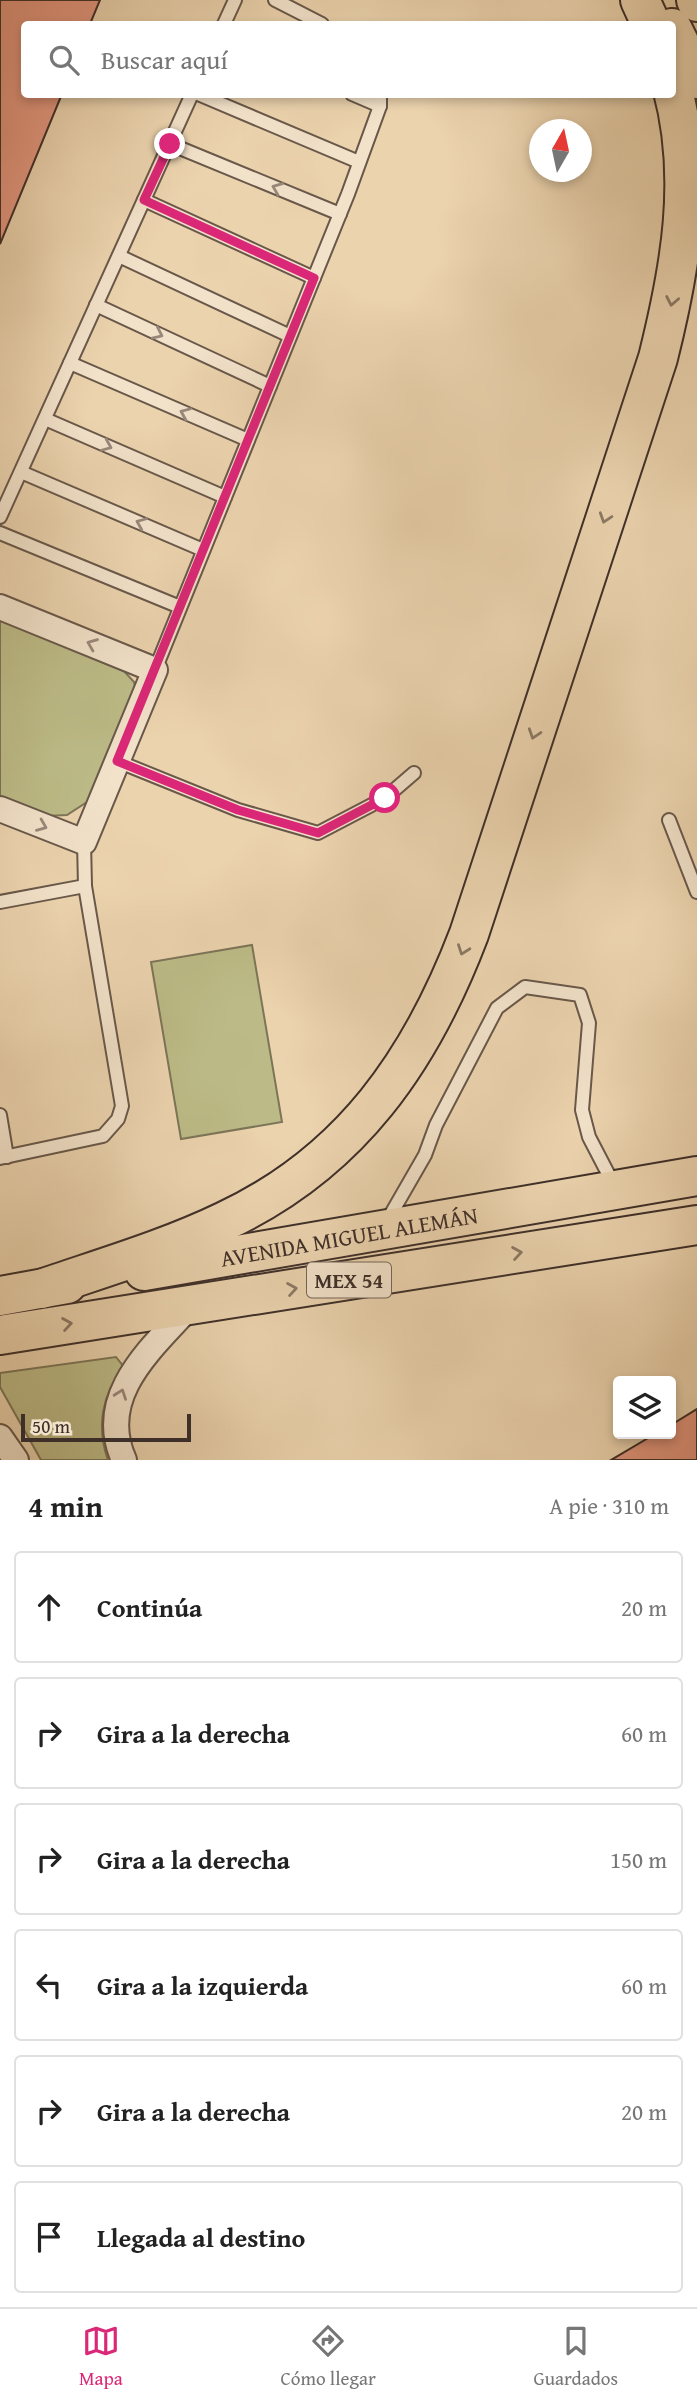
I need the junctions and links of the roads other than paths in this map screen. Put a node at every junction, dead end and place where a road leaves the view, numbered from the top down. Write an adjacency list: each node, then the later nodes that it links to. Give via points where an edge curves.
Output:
1 (235, 0): 5 (lane)
2 (275, 0): 6 (lane)
3 (640, 0): 7 (highway)
4 (659, 0): 8 (highway)
5 (225, 21)
6 (316, 21)
7 (650, 21)
8 (670, 21)
9 (676, 34): 10 (highway)
10 (697, 79)
11 (190, 98): 15 (lane)
12 (207, 98): 16 (lane)
13 (675, 98): 49 (highway, one-way to 49, via 683,142 684,223 658,358 469,934 425,1034 399,1076 339,1144 264,1200 182,1239)
14 (380, 100): 16 (lane)
15 (170, 144): 17 (lane); 18 (lane, one-way to 15)
16 (359, 162): 18 (lane)
17 (144, 200): 19 (lane); 20 (lane)
18 (340, 214): 20 (lane)
19 (119, 256): 21 (lane); 22 (lane)
20 (314, 278): 22 (lane)
21 (96, 306): 23 (lane); 24 (lane, one-way to 24)
22 (290, 336): 24 (lane)
23 (70, 363): 25 (lane); 26 (lane, one-way to 23)
24 (270, 386): 26 (lane)
25 (45, 419): 27 (lane); 28 (lane, one-way to 28)
26 (248, 440): 28 (lane)
27 (21, 472): 29 (lane); 31 (lane, one-way to 27)
28 (225, 497): 31 (lane)
29 (0, 517)
30 (0, 533): 33 (lane)
31 (203, 550): 33 (lane)
32 (0, 607): 34 (street, one-way to 32)
33 (180, 607): 34 (lane)
34 (155, 670): 35 (street)
35 (117, 761): 36 (lane, via 238,810 318,833 385,798); 39 (street)
36 (414, 773)
37 (0, 809): 39 (street, one-way to 39)
38 (669, 820): 41 (lane)
39 (83, 842): 40 (lane)
40 (85, 886): 42 (lane); 44 (lane, via 122,1105 118,1119 103,1136)
41 (697, 892)
42 (0, 902)
43 (0, 1115): 44 (lane)
44 (4, 1157)
45 (697, 1177): 46 (highway, AVENIDA MIGUEL ALEMÁN / MEX 54)
46 (617, 1190): 48 (highway, AVENIDA MIGUEL ALEMÁN / MEX 54); 48 (lane, via 589,1137 582,1110 589,1024 580,995 524,987 497,1008 425,1155)
47 (697, 1225): 51 (highway, AVENIDA MIGUEL ALEMÁN / MEX 54, one-way to 47)
48 (382, 1230): 49 (highway, AVENIDA MIGUEL ALEMÁN / MEX 54)
49 (41, 1289): 50 (highway, AVENIDA MIGUEL ALEMÁN / MEX 54)
50 (0, 1296)
51 (191, 1306): 52 (highway, AVENIDA MIGUEL ALEMÁN / MEX 54, one-way to 51); 55 (street, one-way to 51, via 114,1422 119,1395 133,1371)
52 (0, 1335)
53 (0, 1437): 54 (street)
54 (16, 1460)
55 (124, 1460)

